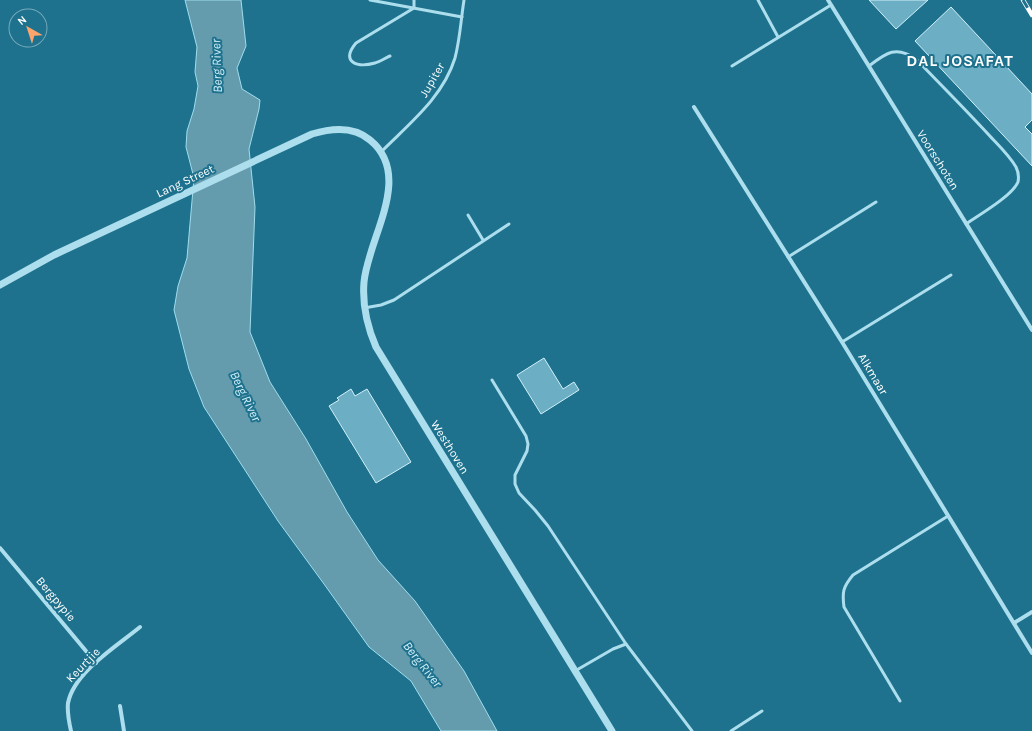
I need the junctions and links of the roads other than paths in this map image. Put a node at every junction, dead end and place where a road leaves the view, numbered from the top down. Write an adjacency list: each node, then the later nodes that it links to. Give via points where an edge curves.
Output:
1 (370, 0): 7 (lane)
2 (414, 0): 7 (lane)
3 (464, 0): 8 (lane, Jupiter)
4 (758, 0): 9 (lane)
5 (828, 0): 6 (street, Voorschoten)
6 (831, 5): 9 (lane); 12 (street, Voorschoten)
7 (414, 8): 8 (lane); 10 (lane, via 361,40 349,54 350,61 359,65 377,63)
8 (462, 17): 14 (lane, Jupiter, via 455,57 438,94)
9 (778, 37): 11 (lane)
10 (390, 56)
11 (732, 66)
12 (868, 66): 18 (street, Voorschoten); 18 (lane, via 892,52 908,53 982,127 1017,168 1018,182 1012,189 1001,200)
13 (694, 107): 20 (street, Alkmaar)
14 (382, 151): 22 (street, Lang Street, via 368,138 349,130 338,129 312,134 54,255); 23 (street, Westhoven, via 387,162 390,185 366,268)
15 (876, 202): 20 (lane)
16 (468, 215): 19 (lane)
17 (509, 224): 19 (lane)
18 (966, 224): 24 (street, Voorschoten)
19 (483, 240): 23 (lane, via 394,300)
20 (788, 257): 25 (street, Alkmaar)
21 (951, 275): 25 (lane)
22 (0, 285)
23 (364, 308): 35 (street, Westhoven, via 376,347)
24 (1032, 330)
25 (842, 342): 27 (street, Alkmaar)
26 (492, 380): 32 (lane, via 526,436 528,444 515,475 519,493 548,526)
27 (948, 516): 30 (street, Alkmaar); 36 (lane, via 853,575 842,594 844,607)
28 (0, 548): 34 (street, Bergpypie)
29 (1032, 612): 30 (street)
30 (1014, 623): 33 (street, Alkmaar)
31 (140, 627): 34 (street, Keurtjie)
32 (626, 644): 35 (lane); 42 (lane)
33 (1032, 653)
34 (96, 663): 39 (street, Keurtjie, via 71,692 68,705)
35 (575, 671): 41 (street, Westhoven)
36 (900, 701)
37 (120, 706): 40 (street)
38 (762, 711): 43 (lane)
39 (71, 731)
40 (124, 731)
41 (612, 731)
42 (692, 731)
43 (731, 731)

